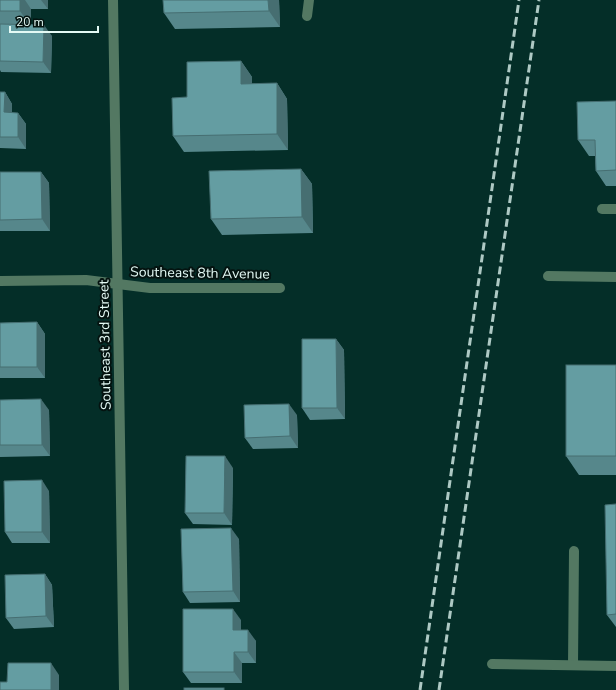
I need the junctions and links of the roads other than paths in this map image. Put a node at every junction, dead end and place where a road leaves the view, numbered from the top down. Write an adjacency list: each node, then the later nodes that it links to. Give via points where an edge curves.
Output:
1 (113, 0): 9 (street, Southeast 3rd Street)
2 (309, 0): 3 (street)
3 (307, 16)
4 (602, 209): 5 (street)
5 (616, 209)
6 (548, 276): 7 (street)
7 (616, 277)
8 (0, 281): 9 (street, Southeast 8th Avenue, via 86,280)
9 (118, 284): 10 (street, Southeast 8th Avenue, via 150,288); 15 (street, Southeast 3rd Street)
10 (280, 288)
11 (574, 551): 13 (street)
12 (492, 664): 13 (street)
13 (573, 665): 14 (street)
14 (616, 666)
15 (124, 690)

